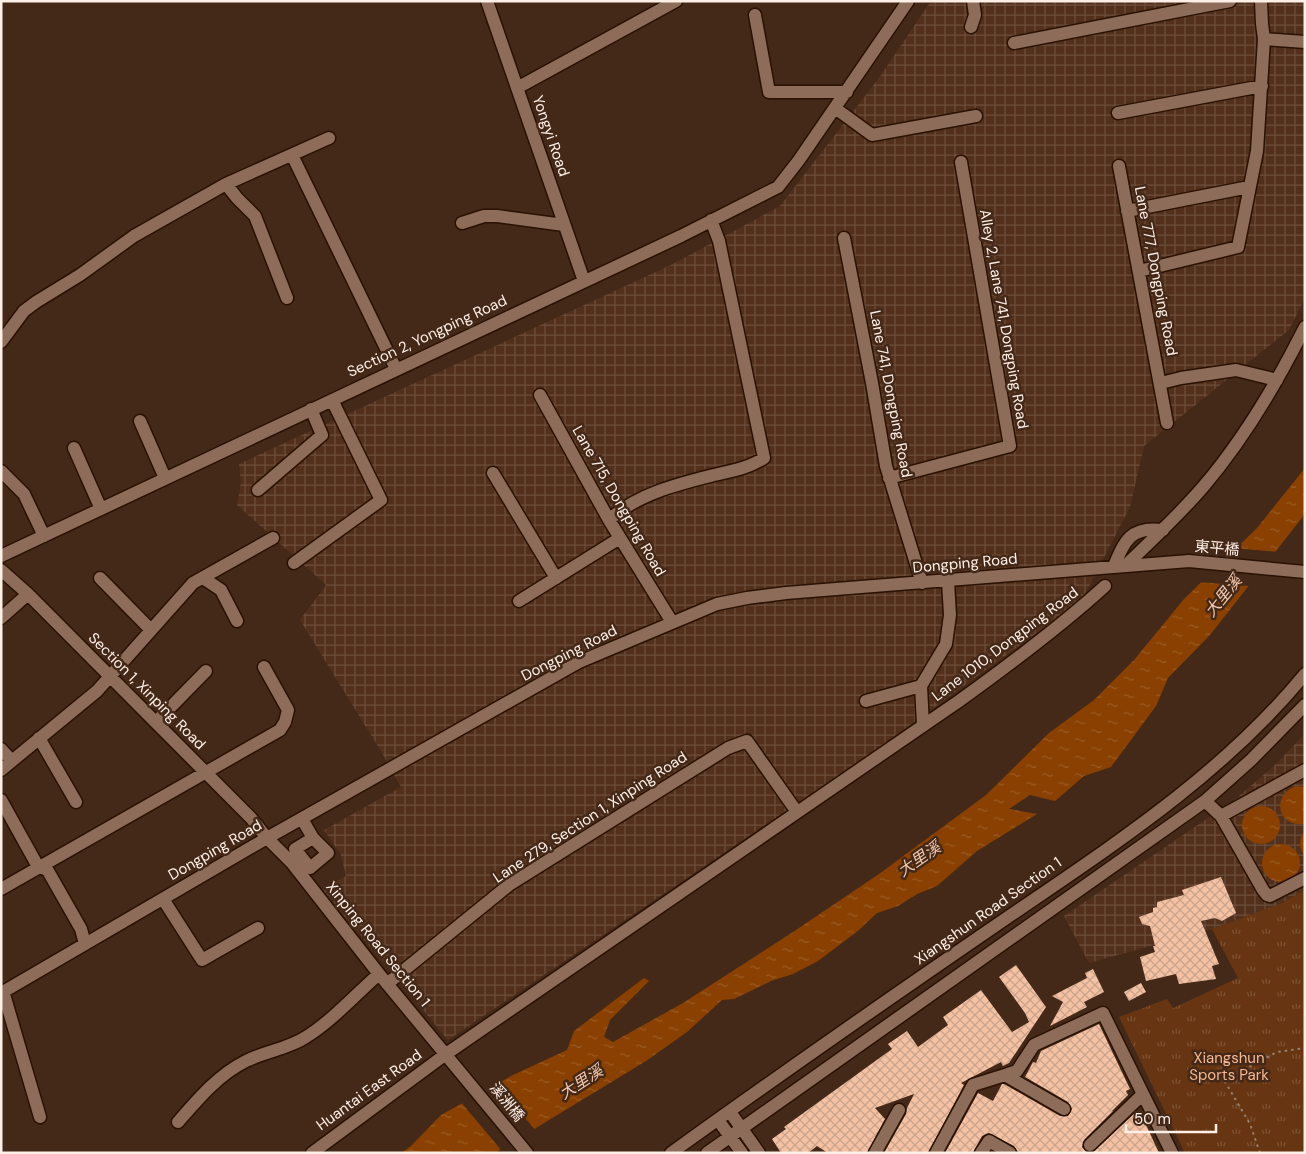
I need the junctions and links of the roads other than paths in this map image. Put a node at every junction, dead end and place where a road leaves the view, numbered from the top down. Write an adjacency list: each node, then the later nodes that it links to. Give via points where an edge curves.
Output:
1 (487, 1): 13 (street, Yongyi Road)
2 (676, 1): 13 (street)
3 (908, 1): 14 (street, Section 2, Yongping Road)
4 (974, 1): 8 (street, via 975,16)
5 (1230, 1): 11 (street)
6 (1261, 1): 9 (street)
7 (755, 15): 14 (street, via 769,92)
8 (971, 27)
9 (1264, 40): 10 (street); 12 (street)
10 (1305, 42)
11 (1014, 43)
12 (1262, 86): 16 (street); 23 (street, via 1257,151)
13 (517, 88): 27 (street, Yongyi Road)
14 (847, 92): 15 (street, Section 2, Yongping Road)
15 (835, 108): 17 (street, via 872,135); 25 (street, Section 2, Yongping Road, via 778,187)
16 (1118, 113)
17 (976, 116)
18 (329, 138): 19 (street)
19 (292, 155): 22 (street); 34 (street)
20 (961, 162): 46 (street, Alley 2, Lane 741, Dongping Road, via 1010,446)
21 (1119, 166): 24 (street, Lane 777, Dongping Road)
22 (226, 184): 31 (street, via 255,216); 33 (street, via 134,236 36,302 24,311)
23 (1249, 187): 24 (street); 29 (street, via 1238,247)
24 (1127, 211): 29 (street, Lane 777, Dongping Road)
25 (711, 220): 30 (street, Section 2, Yongping Road); 49 (street, via 719,241 764,458 752,466 674,485 622,508)
26 (462, 223): 27 (street, via 484,216 497,216)
27 (564, 225): 30 (street, Yongyi Road)
28 (844, 238): 46 (street, Lane 741, Dongping Road)
29 (1139, 270): 36 (street, Lane 777, Dongping Road)
30 (584, 281): 34 (street, Section 2, Yongping Road)
31 (287, 298)
32 (1305, 327): 35 (street)
33 (1, 342)
34 (396, 369): 38 (street, Section 2, Yongping Road)
35 (1277, 380): 36 (street, via 1236,370); 55 (street, via 1203,487 1163,530 1148,528 1129,539 1123,546)
36 (1161, 383): 41 (street, Lane 777, Dongping Road)
37 (540, 395): 49 (street, Lane 715, Dongping Road)
38 (332, 400): 39 (street, Section 2, Yongping Road); 54 (street, via 381,500)
39 (311, 409): 45 (street, Section 2, Yongping Road); 47 (street, via 322,435)
40 (140, 421): 45 (street)
41 (1167, 423)
42 (74, 448): 48 (street)
43 (1, 471): 50 (street, via 24,494)
44 (494, 473): 60 (street)
45 (165, 478): 48 (street, Section 2, Yongping Road)
46 (889, 478): 62 (street, Lane 741, Dongping Road)
47 (258, 490)
48 (101, 508): 50 (street, Section 2, Yongping Road)
49 (609, 520): 52 (street, Lane 715, Dongping Road)
50 (44, 536): 53 (street, Section 2, Yongping Road)
51 (273, 538): 59 (street)
52 (620, 538): 60 (street); 68 (street, Lane 715, Dongping Road)
53 (1, 556)
54 (294, 562)
55 (1120, 566): 57 (street, 東平橋, via 1189,561); 61 (street, Dongping Road)
56 (1, 570): 64 (street, Section 1, Xinping Road)
57 (1305, 572)
58 (100, 578): 69 (street)
59 (203, 578): 67 (street, via 221,590); 69 (street, via 186,590)
60 (556, 578): 65 (street)
61 (948, 581): 62 (street, Dongping Road); 74 (street, Lane 1010, Dongping Road, via 950,615 946,644)
62 (922, 583): 68 (street, Dongping Road, via 747,598 717,604)
63 (1105, 586): 78 (street, Lane 1010, Dongping Road, via 1025,653)
64 (28, 594): 66 (street); 73 (street, Section 1, Xinping Road)
65 (519, 601)
66 (1, 618)
67 (238, 621)
68 (672, 622): 90 (street, Dongping Road, via 579,662)
69 (151, 630): 73 (street)
70 (264, 668): 84 (street, via 288,710 285,722 280,730)
71 (206, 671): 77 (street)
72 (1305, 674): 107 (street, Xiangshun Road Section 1, via 1268,715 1190,787)
73 (110, 677): 77 (street, Section 1, Xinping Road); 79 (street)
74 (921, 686): 75 (street, Lane 1010, Dongping Road); 78 (street, Lane 1010, Dongping Road)
75 (866, 701)
76 (1305, 705): 86 (street)
77 (156, 722): 84 (street, Section 1, Xinping Road)
78 (923, 726): 88 (street, Lane 1010, Dongping Road)
79 (39, 738): 81 (street); 87 (street)
80 (1, 749): 81 (street)
81 (12, 761): 82 (street)
82 (1, 770)
83 (1305, 770): 89 (street)
84 (205, 771): 91 (street, Section 1, Xinping Road); 93 (street)
85 (1, 800): 93 (street, via 36,863)
86 (1205, 801): 89 (street); 111 (street)
87 (76, 802)
88 (797, 812): 99 (street, Lane 279, Section 1, Xinping Road, via 747,741 728,748 509,885); 101 (street, Huantai East Road)
89 (1221, 816): 94 (street, via 1267,895)
90 (302, 819): 91 (street, Dongping Road); 92 (street)
91 (267, 838): 96 (street, Dongping Road); 99 (street, Xinping Road Section 1, via 292,863)
92 (316, 841): 92 (street, via 328,853 310,868 295,849)
93 (42, 866): 95 (street); 98 (street, via 81,929)
94 (1305, 878)
95 (1, 889)
96 (163, 899): 97 (street, via 202,960); 98 (street, Dongping Road)
97 (258, 928)
98 (85, 944): 100 (street, Dongping Road)
99 (383, 979): 101 (street, Xinping Road Section 1); 110 (street, via 306,1037 233,1068 201,1095)
100 (2, 992): 108 (street, Dongping Road)
101 (446, 1054): 102 (street, Xinping Road Section 1); 114 (street, Huantai East Road)
102 (461, 1072): 115 (street, 溪洲橋)
103 (1005, 1075): 104 (street, via 1017,1070 1034,1045 1103,1013); 105 (street); 121 (street, via 973,1085)
104 (1143, 1094): 113 (street); 124 (street)
105 (1064, 1109)
106 (899, 1110): 120 (street)
107 (730, 1112): 109 (street, Xiangshun Road Section 1); 111 (street)
108 (40, 1116)
109 (718, 1120): 112 (street); 116 (street, Xiangshun Road Section 1)
110 (178, 1122)
111 (742, 1129): 112 (street); 119 (street)
112 (730, 1137): 117 (street); 118 (street)
113 (1090, 1146)
114 (312, 1153)
115 (527, 1153)
116 (671, 1153)
117 (707, 1153)
118 (742, 1153)
119 (759, 1153)
120 (875, 1153)
121 (936, 1153)
122 (981, 1153): 123 (street, via 990,1141)
123 (1010, 1153)
124 (1172, 1153)

